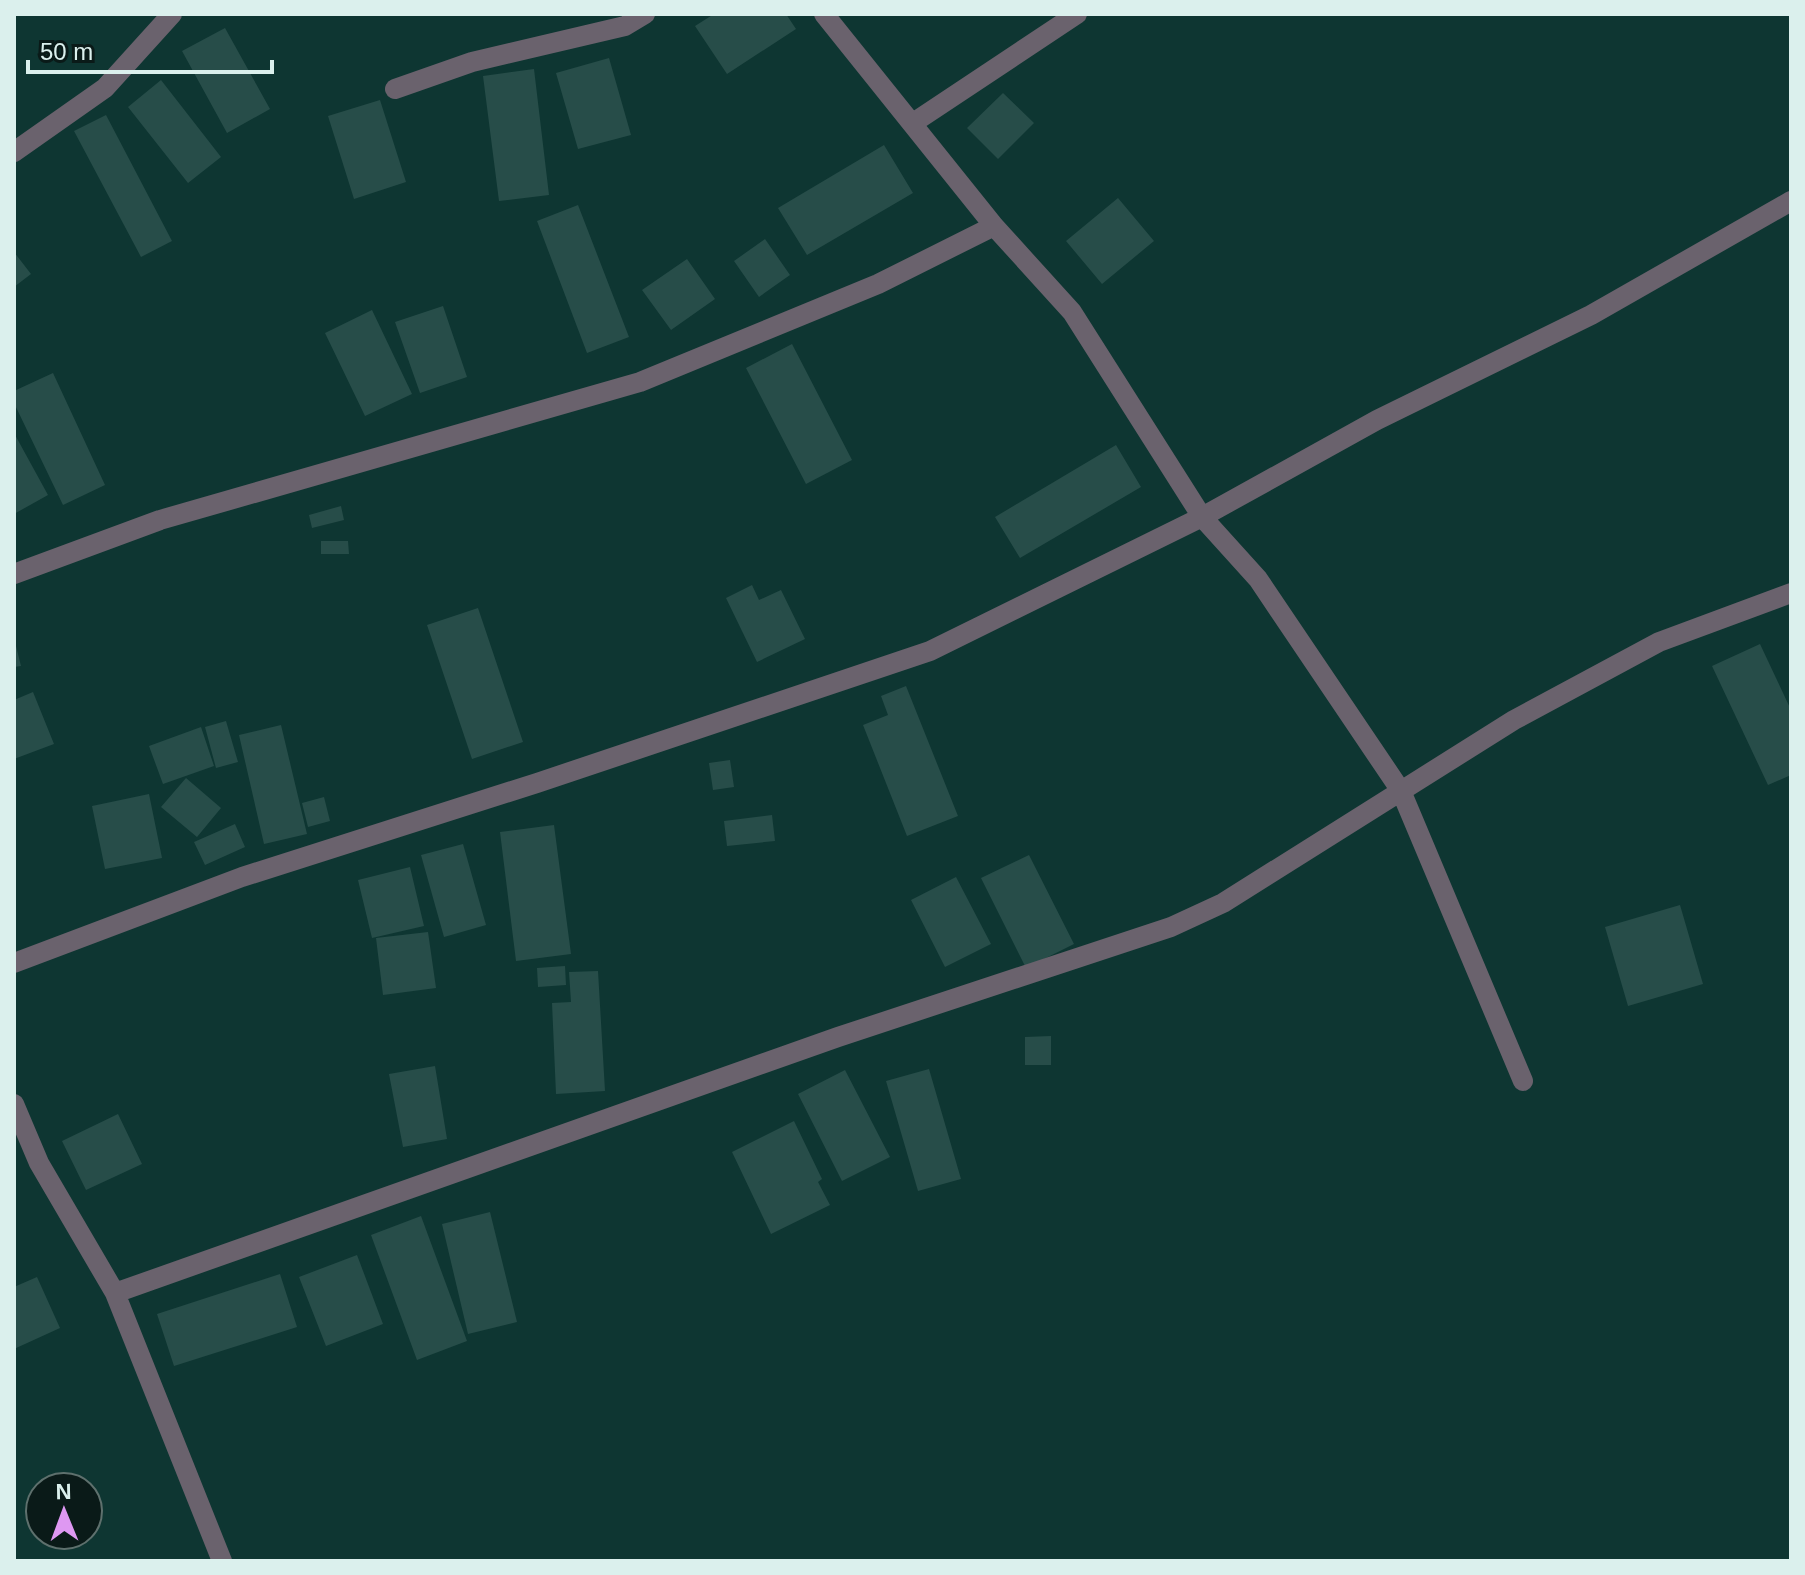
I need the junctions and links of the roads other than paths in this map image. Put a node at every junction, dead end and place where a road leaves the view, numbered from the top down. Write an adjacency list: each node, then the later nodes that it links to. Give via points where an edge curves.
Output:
1 (172, 14): 7 (street, via 105,88)
2 (645, 14): 5 (street, via 625,26 472,62)
3 (824, 14): 6 (street)
4 (1077, 14): 6 (street)
5 (395, 89)
6 (913, 123): 9 (street)
7 (14, 152)
8 (1791, 201): 10 (street, via 1591,315 1377,420)
9 (994, 226): 10 (street, via 1072,312); 11 (street, via 878,284 640,382 160,520)
10 (1202, 517): 13 (street, via 1258,579); 14 (street, via 930,651 242,877)
11 (14, 574)
12 (1791, 593): 13 (street, via 1659,642 1514,720)
13 (1401, 791): 15 (street); 17 (street, via 1223,903 1171,927 838,1037)
14 (14, 963)
15 (1523, 1081)
16 (14, 1104): 17 (street, via 39,1163)
17 (115, 1293): 18 (street)
18 (222, 1561)

